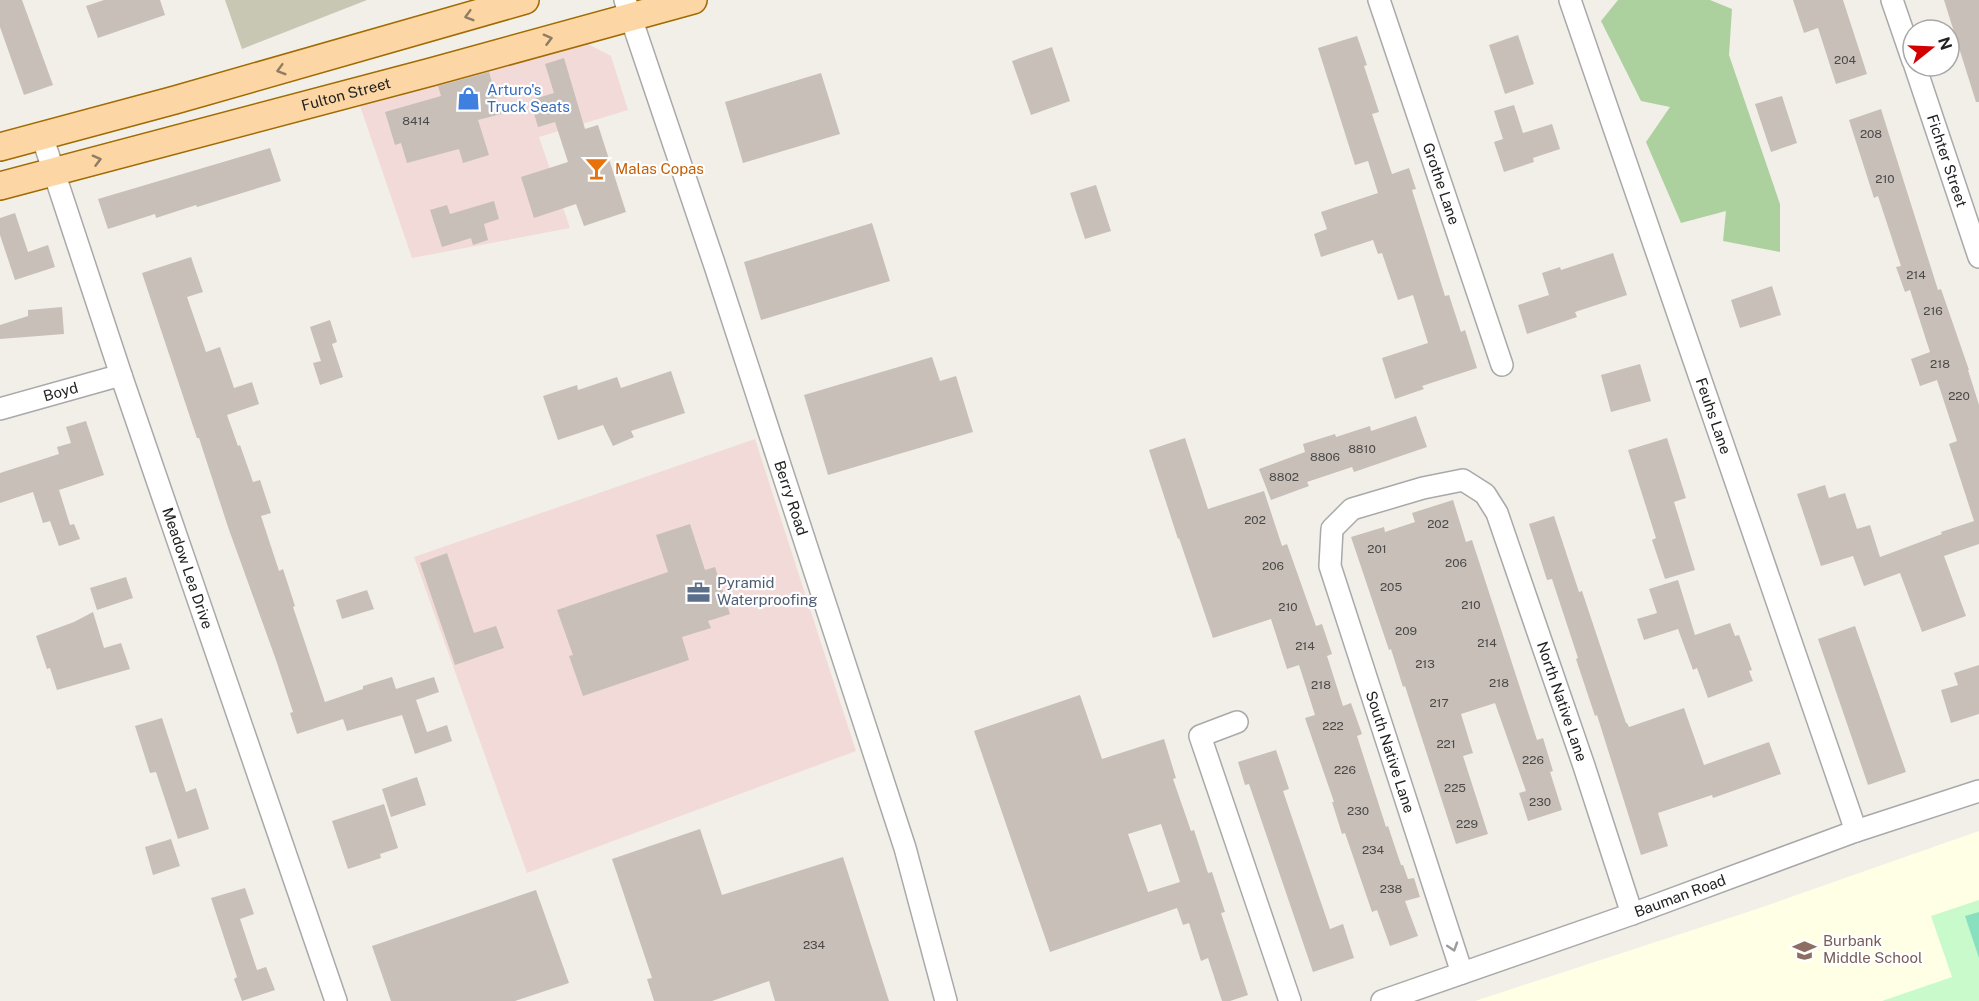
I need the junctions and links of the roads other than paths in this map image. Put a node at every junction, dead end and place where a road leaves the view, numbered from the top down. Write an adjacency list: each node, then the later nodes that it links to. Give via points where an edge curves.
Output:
1 (525, 0): 9 (main road, one-way to 9)
2 (693, 0): 6 (main road, Fulton Street)
3 (1379, 0): 14 (street, Grothe Lane)
4 (1570, 0): 20 (street, Feuhs Lane)
5 (1892, 0): 7 (street)
6 (628, 8): 11 (main road, Fulton Street, one-way to 6, via 420,75); 24 (street, Berry Road, via 905,848)
7 (1901, 26)
8 (1919, 78): 13 (street, Fichter Street)
9 (42, 136): 10 (main road); 11 (street, Meadow Lea Drive)
10 (0, 147)
11 (54, 172): 12 (main road, Fulton Street); 15 (street, Meadow Lea Drive)
12 (0, 186)
13 (1979, 257)
14 (1503, 365)
15 (121, 375): 16 (street, Boyd); 23 (street, Meadow Lea Drive)
16 (0, 409)
17 (1332, 529): 21 (street, North Native Lane, via 1352,509 1423,488 1463,480 1485,494 1497,513); 22 (street, South Native Lane, one-way to 22, via 1330,566)
18 (1237, 722): 25 (street, via 1200,736)
19 (1979, 791): 20 (street, Bauman Road)
20 (1856, 831): 21 (street, Bauman Road)
21 (1632, 914): 22 (street, Bauman Road)
22 (1462, 973): 26 (street, Bauman Road)
23 (336, 1001)
24 (946, 1001)
25 (1290, 1001)
26 (1382, 1001)

